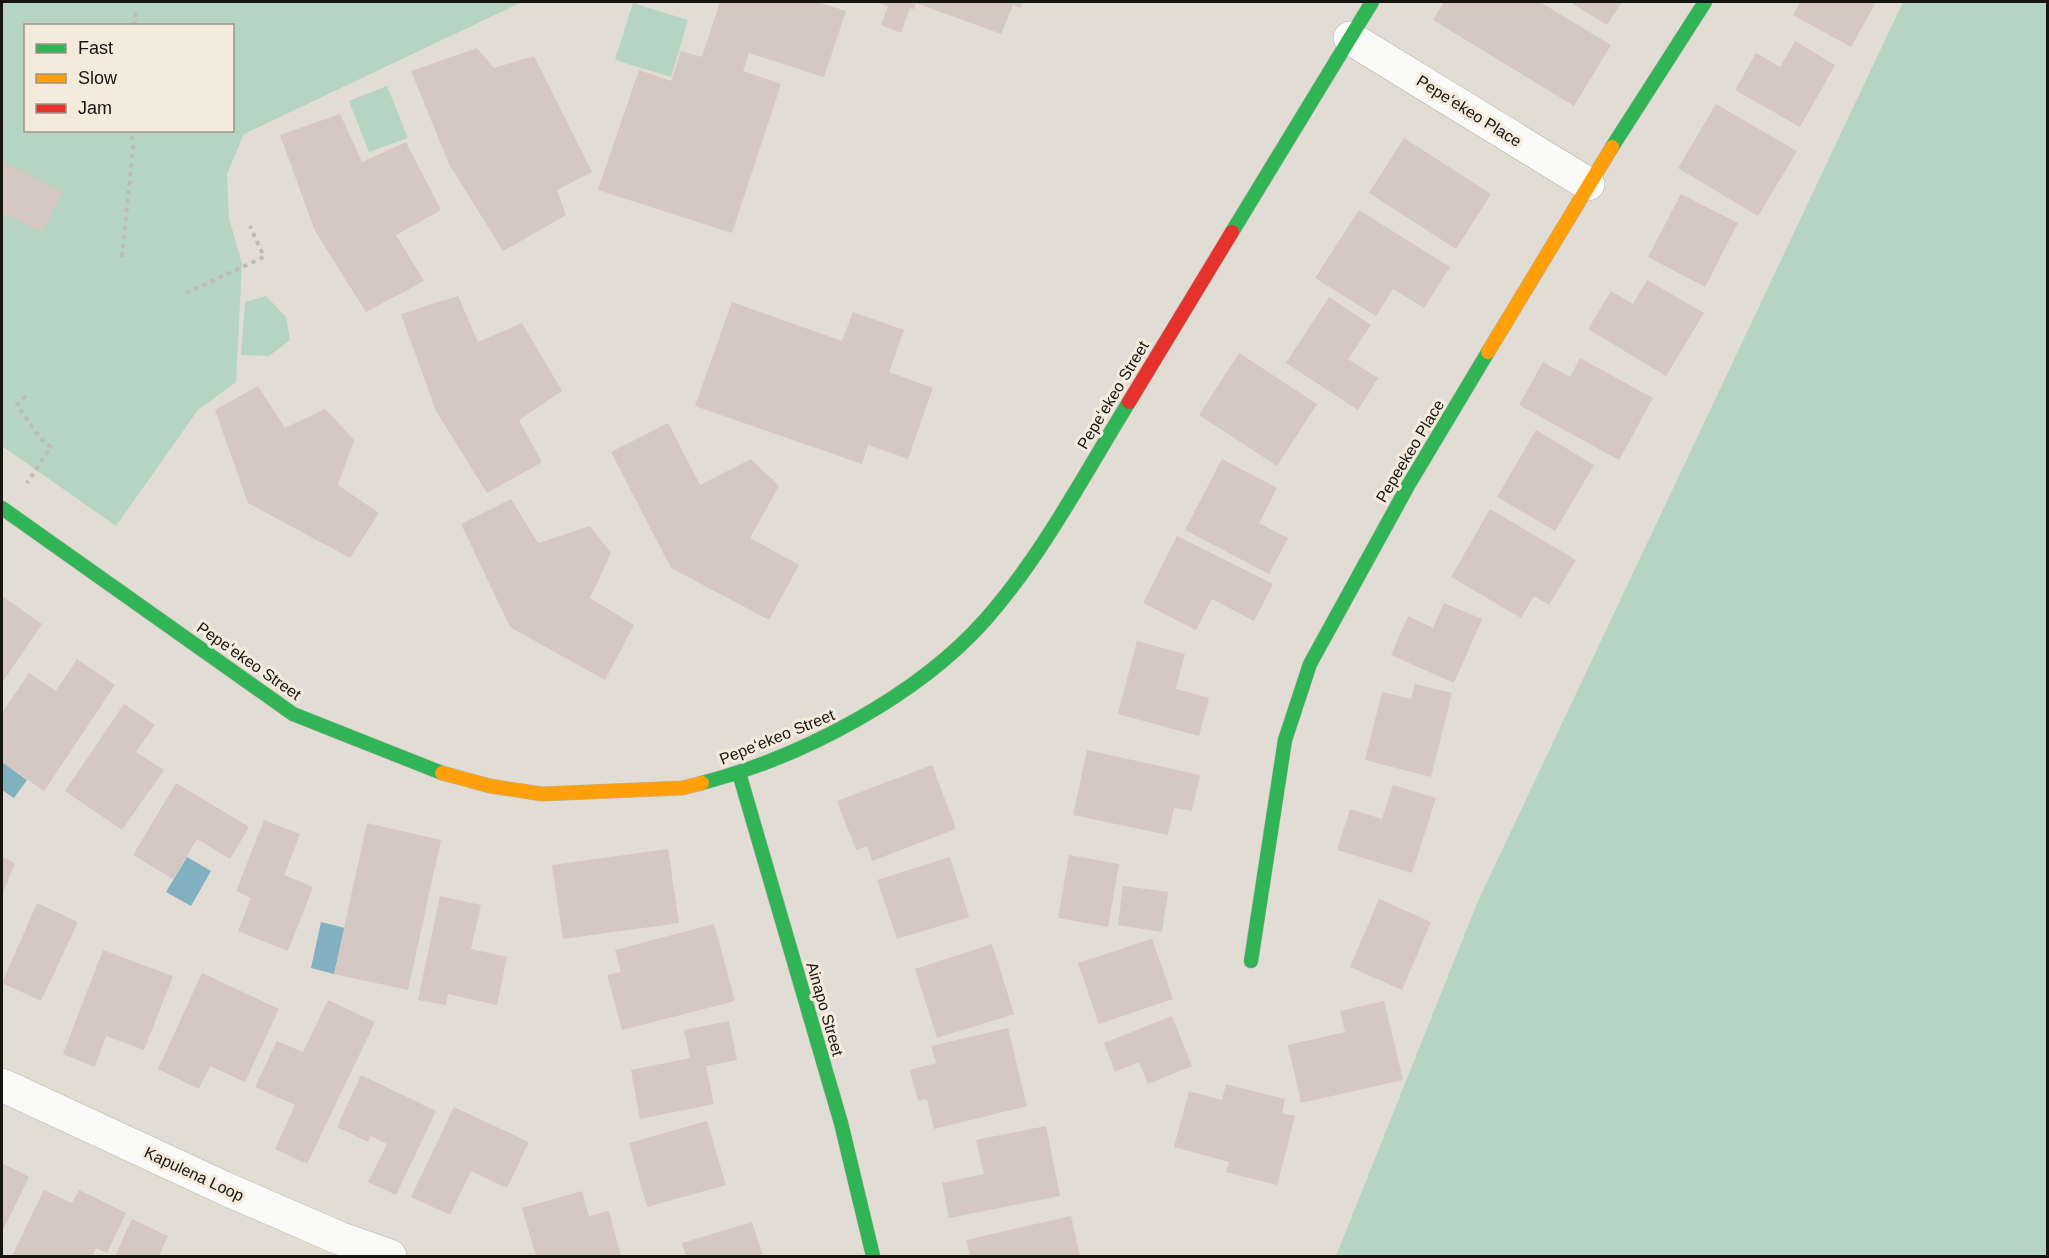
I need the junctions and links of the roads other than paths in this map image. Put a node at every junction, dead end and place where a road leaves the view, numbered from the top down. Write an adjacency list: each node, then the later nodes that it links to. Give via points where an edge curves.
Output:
1 (1372, 2): 3 (street, Pepeʻekeo Street)
2 (1705, 2): 4 (street, Pepeekeo Place)
3 (1350, 38): 4 (street, Pepeʻekeo Place); 6 (street, Pepeʻekeo Street, via 1038,551 986,619 940,663 844,729)
4 (1588, 184): 7 (street, Pepeekeo Place, via 1408,484 1310,664 1285,740)
5 (2, 508): 6 (street, Pepeʻekeo Street, via 293,714 403,759 490,786 542,794 682,788)
6 (739, 773): 10 (street, Ainapo Street, via 841,1123)
7 (1251, 961)
8 (2, 1085): 9 (street, Kapulena Loop, via 224,1188)
9 (390, 1257)
10 (873, 1257)

